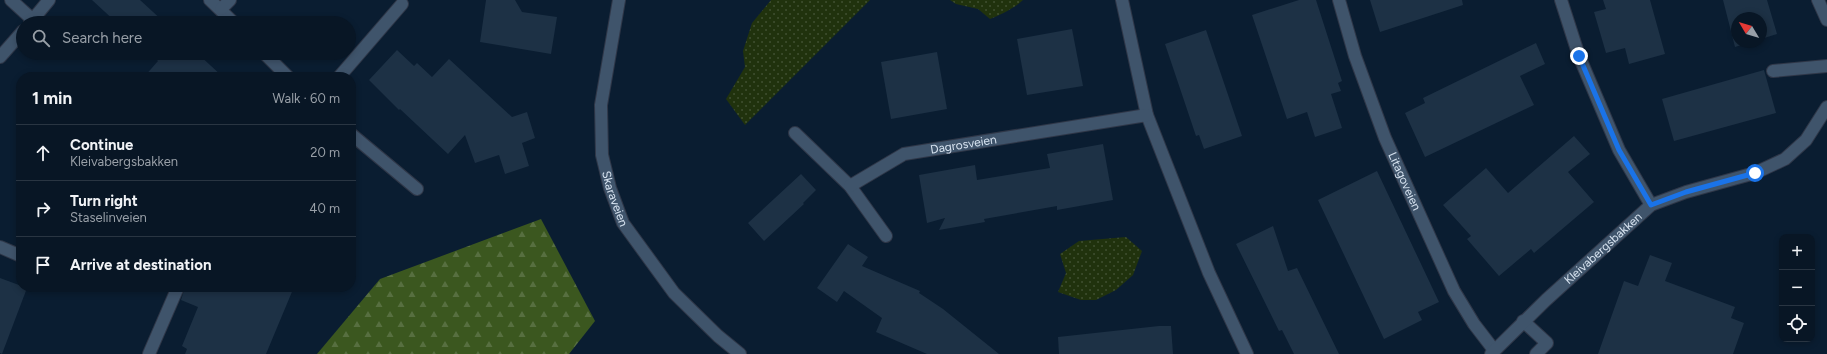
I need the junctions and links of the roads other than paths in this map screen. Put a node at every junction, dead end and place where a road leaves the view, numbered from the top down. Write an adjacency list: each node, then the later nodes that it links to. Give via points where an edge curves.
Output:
1 (11, 0): 12 (street)
2 (49, 0): 13 (street)
3 (210, 0): 11 (street)
4 (230, 0): 11 (street)
5 (619, 0): 39 (street, Skaraveien, via 601,105 602,155 610,188 623,223 674,293)
6 (1122, 0): 26 (street)
7 (1339, 0): 37 (street, Litagoveien, via 1354,56 1385,138 1454,291)
8 (1561, 0): 31 (street, via 1579,56 1619,150)
9 (1818, 0): 15 (street)
10 (402, 4): 17 (street)
11 (221, 9): 14 (street)
12 (26, 16)
13 (35, 16)
14 (228, 16)
15 (1827, 20)
16 (16, 39): 18 (street)
17 (356, 56)
18 (0, 57)
19 (271, 60): 23 (street)
20 (353, 60): 24 (street)
21 (1827, 66): 22 (street)
22 (1773, 71)
23 (283, 72)
24 (342, 72)
25 (1827, 107): 31 (street, Kleivabergsbakken, via 1806,140 1785,159 1755,173 1686,192)
26 (1147, 115): 29 (street, Dagrosveien, via 904,154); 40 (street, via 1209,273)
27 (795, 133): 29 (street)
28 (356, 138): 30 (street)
29 (850, 186): 32 (street)
30 (417, 189)
31 (1651, 205): 36 (street, Kleivabergsbakken)
32 (886, 236)
33 (0, 247): 34 (street)
34 (16, 254)
35 (176, 292): 38 (street)
36 (1523, 321): 37 (street, Kleivabergsbakken); 41 (street, via 1547,343)
37 (1493, 352)
38 (149, 354)
39 (740, 354)
40 (1247, 354)
41 (1536, 354)

